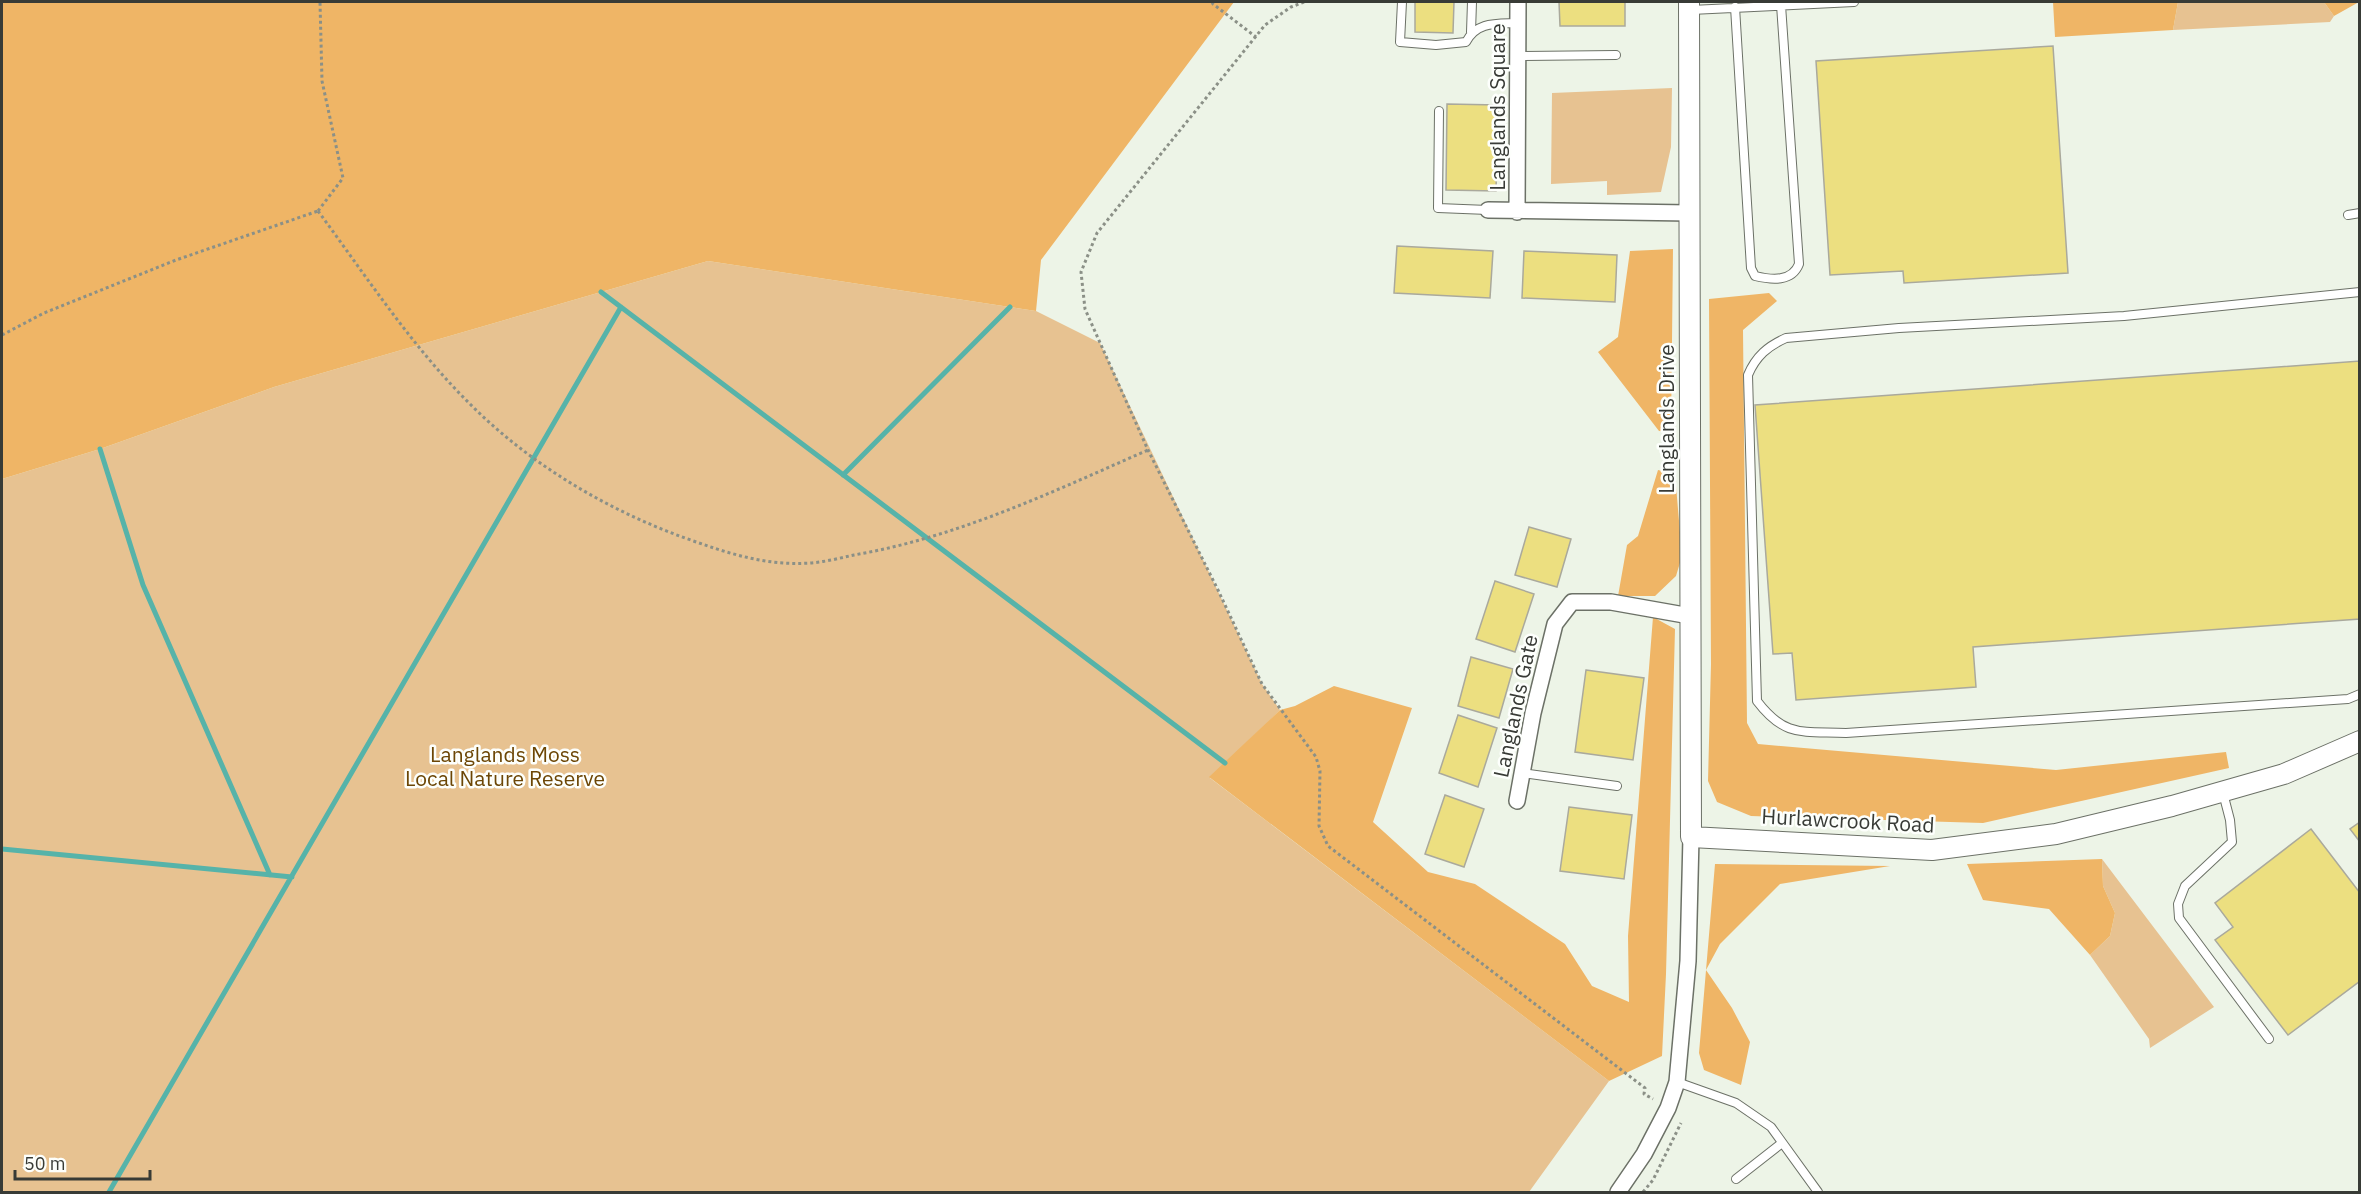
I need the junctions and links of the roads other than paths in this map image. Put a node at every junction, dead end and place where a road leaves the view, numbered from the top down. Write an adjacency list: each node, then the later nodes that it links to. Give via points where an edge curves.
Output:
1 (1402, 2): 9 (lane, via 1400,42 1466,42)
2 (1472, 2): 9 (lane)
3 (1518, 2): 8 (street, Langlands Square)
4 (1854, 2): 5 (lane)
5 (1781, 5): 7 (lane); 7 (lane, via 1799,264 1796,273 1789,277 1767,278 1755,276 1751,268)
6 (1689, 6): 7 (lane); 15 (street, Langlands Drive)
7 (1735, 7)
8 (1518, 23): 9 (lane, via 1484,25); 11 (street, Langlands Square)
9 (1471, 32)
10 (1616, 55): 11 (lane)
11 (1518, 56): 14 (street, Langlands Square)
12 (1439, 111): 13 (lane, via 1438,208)
13 (1488, 210): 14 (street, Langlands Square)
14 (1517, 212): 15 (street, Langlands Square)
15 (1690, 213): 19 (street, Langlands Drive)
16 (2360, 213): 17 (lane)
17 (2348, 215)
18 (2360, 292): 20 (lane, via 2124,316 1786,338 1762,353 1748,375 1757,701 1781,726 1846,733 2261,706 2348,699)
19 (1690, 616): 22 (street, Langlands Gate, via 1611,602 1572,602 1555,624); 26 (street, Langlands Drive)
20 (2360, 694)
21 (2360, 741): 24 (street, Hurlawcrook Road, via 2284,774)
22 (1522, 773): 23 (lane); 25 (street, Langlands Gate)
23 (1617, 786)
24 (2223, 791): 26 (street, Hurlawcrook Road, via 2056,834 1932,850); 27 (lane, via 2232,842 2185,886 2178,904 2179,918)
25 (1517, 801)
26 (1691, 837): 28 (street, via 1688,961)
27 (2269, 1039)
28 (1677, 1082): 29 (lane, via 1736,1103 1771,1127); 31 (street, via 1644,1154)
29 (1782, 1143): 30 (lane); 32 (lane)
30 (1736, 1179)
31 (1618, 1192)
32 (1818, 1192)

